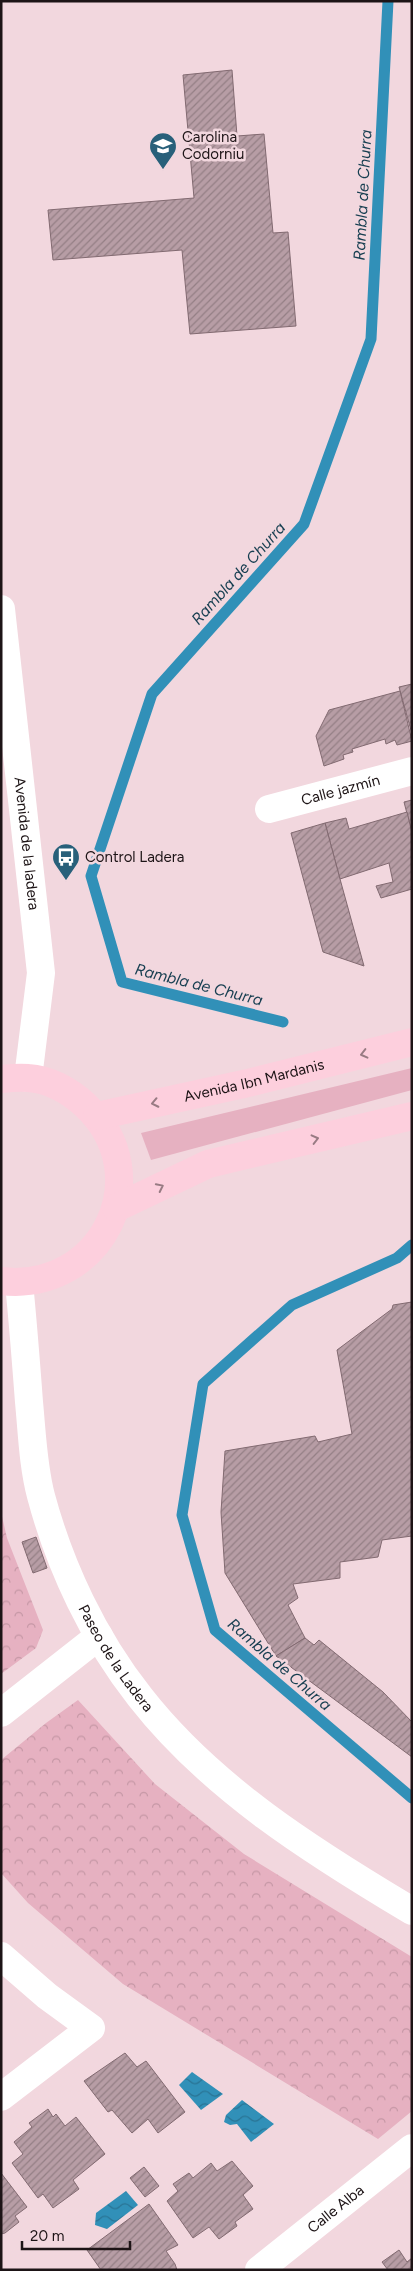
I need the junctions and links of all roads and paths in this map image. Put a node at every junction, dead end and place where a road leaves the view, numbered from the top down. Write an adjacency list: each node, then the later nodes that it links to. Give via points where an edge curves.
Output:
1 (1, 609): 5 (street, Avenida de la ladera, via 41,973)
2 (412, 771): 3 (street, Calle jazmín)
3 (269, 810)
4 (412, 1042): 7 (main road, Avenida Ibn Mardanis, one-way to 7)
5 (28, 1078): 6 (main road); 7 (main road, via 54,1084 78,1097)
6 (1, 1079)
7 (97, 1116): 9 (main road, via 114,1144 120,1176)
8 (412, 1116): 9 (main road, one-way to 8, via 208,1164)
9 (116, 1208): 10 (main road, via 103,1238 80,1262 52,1277)
10 (10, 1282): 11 (street, Paseo de la Ladera, via 41,1495 71,1582)
11 (99, 1636): 12 (street); 13 (street, Paseo de la Ladera, via 140,1697 186,1748 236,1793 294,1837)
12 (1, 1713)
13 (412, 1911)
14 (1, 1956): 15 (street, via 91,2028)
15 (1, 2098)
16 (412, 2148): 17 (street, Calle Alba)
17 (259, 2270)

